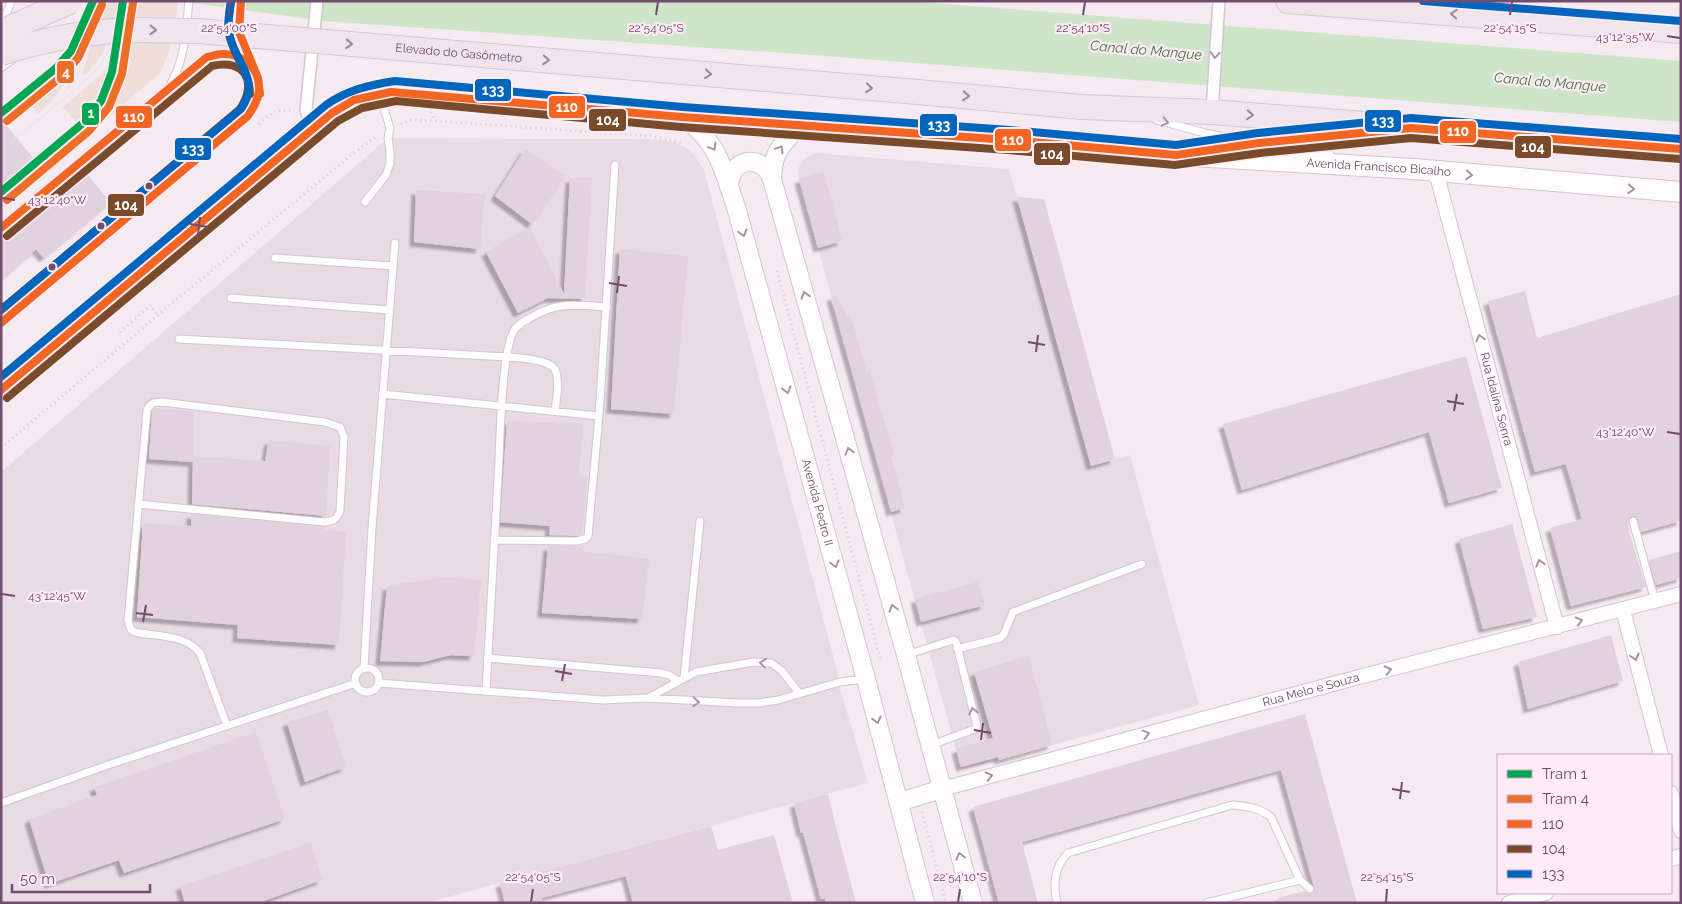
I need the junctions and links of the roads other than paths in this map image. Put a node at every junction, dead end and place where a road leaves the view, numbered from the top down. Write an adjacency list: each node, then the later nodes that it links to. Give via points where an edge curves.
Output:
1 (11, 1): 9 (lane)
2 (71, 1): 12 (highway, bridge)
3 (189, 1): 17 (lane, via 181,59)
4 (241, 1): 15 (lane, via 239,32)
5 (317, 1): 26 (street, via 306,110)
6 (1219, 1): 20 (street, one-way to 20)
7 (1288, 1): 11 (highway, one-way to 7)
8 (40, 7): 10 (lane)
9 (1, 26)
10 (35, 26)
11 (1681, 31)
12 (1, 32)
13 (33, 35): 16 (lane, via 19,54)
14 (1, 53): 19 (highway, Elevado do Gasômetro, one-way to 19, bridge, via 74,36 139,30 198,32)
15 (252, 66): 17 (lane, via 237,55 217,53); 46 (lane, via 260,92 248,116)
16 (1, 68)
17 (167, 90): 39 (lane)
18 (380, 94): 21 (main road, Avenida Francisco Bicalho, via 420,92); 26 (main road, Avenida Francisco Bicalho, via 353,101); 38 (lane, via 390,128 390,163 386,175)
19 (1082, 106): 20 (highway); 22 (lane)
20 (1212, 112): 25 (highway, one-way to 25)
21 (682, 117): 24 (main road, Avenida Francisco Bicalho); 36 (street, Avenida Pedro II, one-way to 36, via 697,127 711,143)
22 (1139, 117)
23 (1148, 119): 27 (lane, one-way to 27)
24 (800, 126): 29 (main road, Avenida Francisco Bicalho); 35 (street, one-way to 24, via 778,151)
25 (1411, 128): 27 (highway); 28 (highway)
26 (312, 129): 50 (main road, Avenida Francisco Bicalho)
27 (1258, 143): 29 (highway); 30 (lane)
28 (1681, 149)
29 (1176, 155): 33 (main road, Avenida Francisco Bicalho)
30 (1336, 156)
31 (1346, 157): 33 (lane)
32 (615, 165): 44 (lane)
33 (1414, 169): 34 (main road, Avenida Francisco Bicalho)
34 (1436, 172): 37 (main road, Avenida Francisco Bicalho, one-way to 37); 63 (street, Rua Idalina Senra, one-way to 34)
35 (772, 179): 36 (street, via 766,167 749,161 735,168); 65 (street, one-way to 35)
36 (729, 187): 68 (street, Avenida Pedro II, one-way to 68)
37 (1681, 192)
38 (365, 202)
39 (1, 228)
40 (395, 243): 42 (lane)
41 (275, 258): 42 (lane)
42 (392, 266): 45 (lane)
43 (231, 298): 45 (lane)
44 (606, 307): 49 (lane, via 569,304 539,312 513,331); 54 (lane)
45 (389, 310): 48 (lane)
46 (1, 323)
47 (179, 339): 48 (lane)
48 (386, 350): 49 (lane); 51 (lane)
49 (507, 357): 52 (lane); 53 (lane, via 547,362 554,367 557,373)
50 (1, 390)
51 (382, 394): 52 (lane); 67 (lane)
52 (502, 406): 53 (lane); 58 (lane)
53 (555, 411): 54 (lane)
54 (599, 416): 58 (lane, via 588,536 577,541)
55 (138, 504): 55 (lane, via 334,521 340,511 344,437 340,427 325,422 154,402 149,405 146,416); 75 (lane, via 129,625 135,632 175,638 195,646)
56 (700, 521): 69 (lane)
57 (1634, 521): 61 (lane)
58 (494, 540): 66 (lane)
59 (1142, 564): 64 (lane, via 1013,612 1000,638)
60 (1681, 594): 61 (street, Rua Melo e Souza)
61 (1656, 601): 62 (street, Rua Melo e Souza)
62 (1623, 610): 63 (street, Rua Melo e Souza, one-way to 62); 77 (street, one-way to 77)
63 (1557, 627): 78 (street, Rua Melo e Souza, one-way to 63)
64 (957, 649): 65 (lane, via 953,640); 76 (lane, one-way to 64, via 977,726)
65 (906, 655): 76 (street)
66 (487, 658): 69 (lane, via 661,673); 72 (lane)
67 (364, 668): 70 (lane, via 356,676); 71 (lane, via 376,672)
68 (866, 679): 73 (lane); 81 (street, Avenida Pedro II, one-way to 81)
69 (680, 680): 73 (lane, one-way to 69, via 782,671 771,663 753,662 696,672); 74 (lane)
70 (356, 683): 71 (lane, via 359,688 370,692); 75 (lane)
71 (379, 683): 72 (lane)
72 (486, 691): 74 (lane, via 603,700)
73 (799, 693): 74 (lane, one-way to 73, via 758,703)
74 (648, 698)
75 (227, 726): 80 (lane)
76 (931, 745): 78 (street)
77 (1661, 754)
78 (942, 789): 81 (street); 87 (street, one-way to 78)
79 (1672, 797): 82 (street)
80 (1, 802)
81 (899, 802): 86 (street, Avenida Pedro II)
82 (1681, 832)
83 (1300, 880): 84 (lane); 88 (lane, via 1271,817 1264,811 1232,805 1068,853 1062,858 1055,876); 89 (lane)
84 (1310, 889)
85 (1542, 894): 90 (street)
86 (925, 903)
87 (973, 903)
88 (1057, 903)
89 (1206, 903)
90 (1509, 903)

